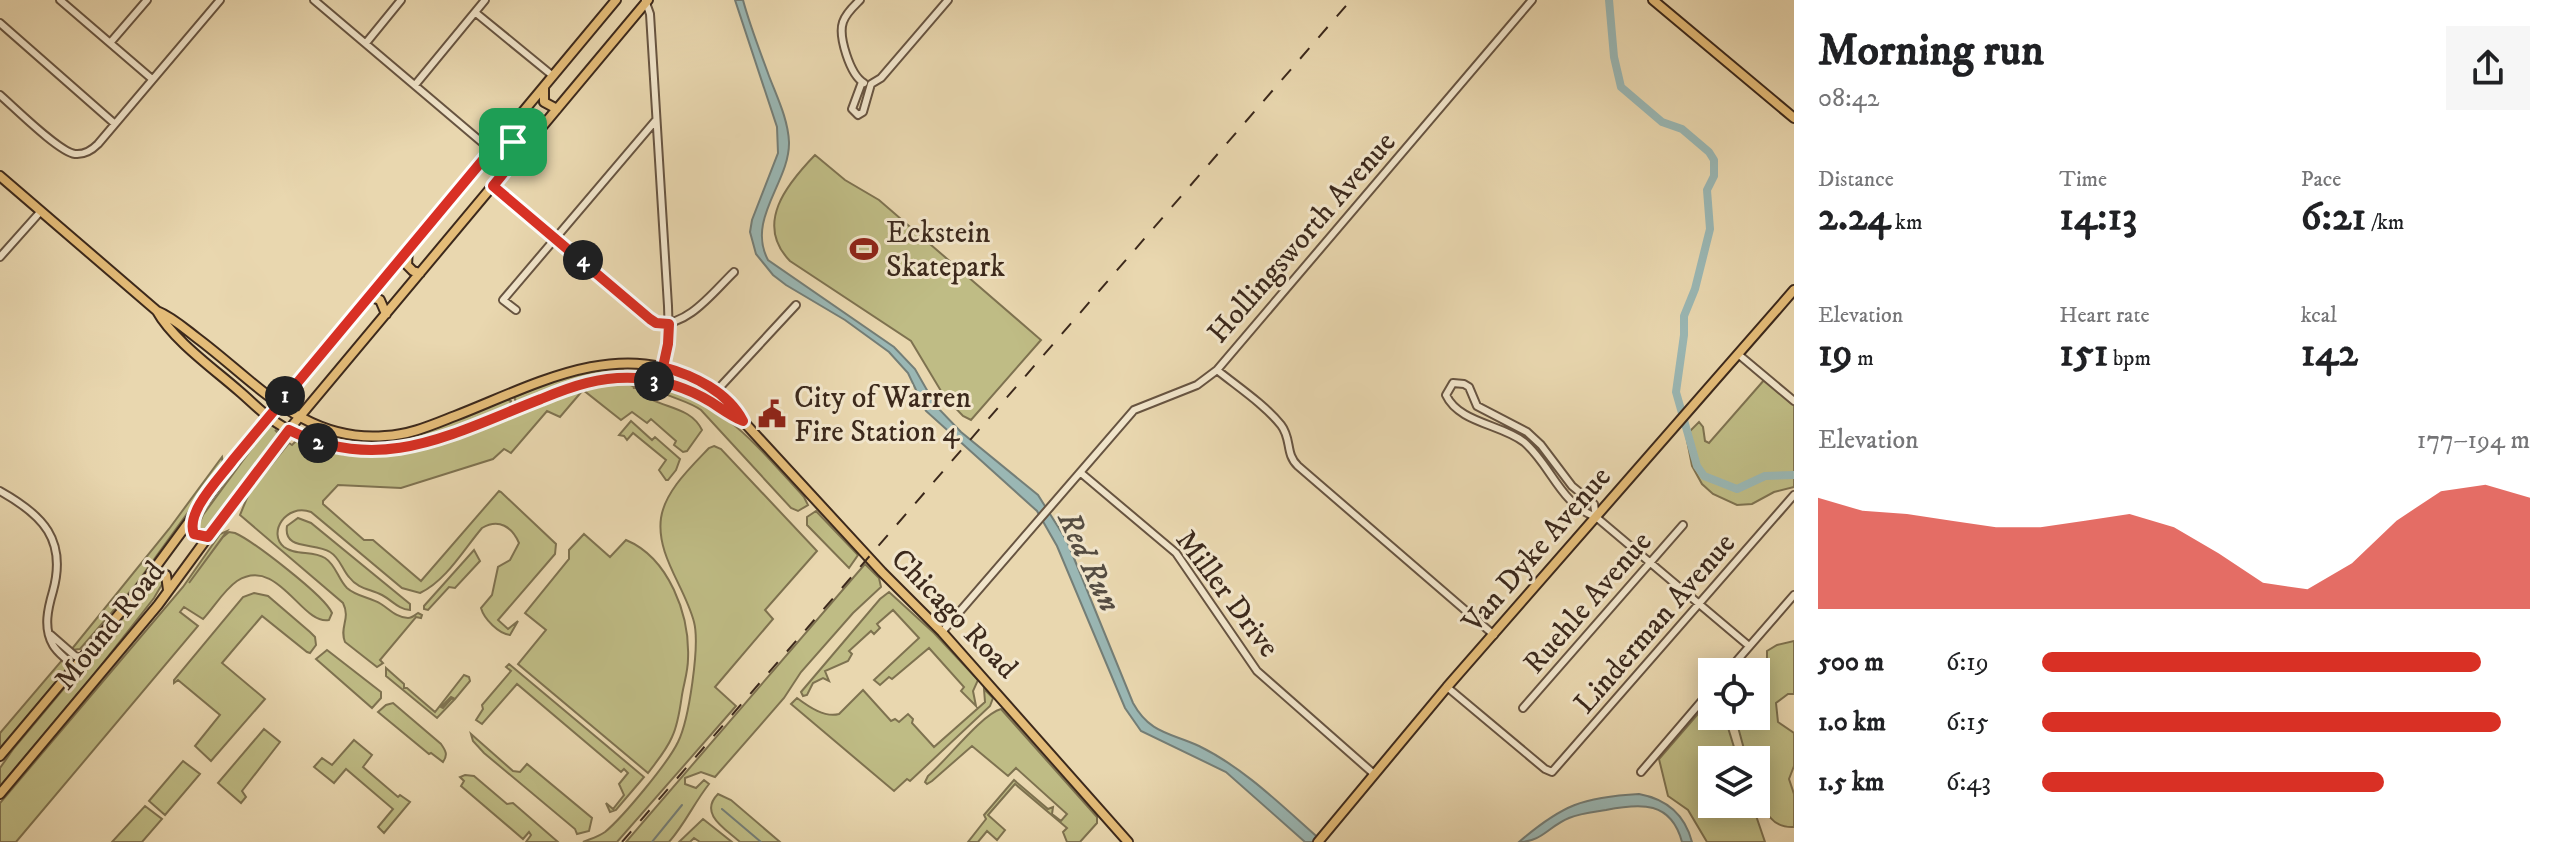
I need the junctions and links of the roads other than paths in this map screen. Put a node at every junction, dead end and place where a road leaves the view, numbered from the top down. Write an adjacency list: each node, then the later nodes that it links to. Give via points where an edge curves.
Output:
1 (60, 0): 15 (street)
2 (75, 0): 15 (street)
3 (147, 0): 19 (street)
4 (220, 0): 22 (street)
5 (314, 0): 16 (street)
6 (329, 0): 16 (street)
7 (401, 0): 20 (street)
8 (485, 0): 17 (street)
9 (616, 0): 21 (main road, Mound Road)
10 (860, 0): 23 (street, via 842,27 852,70)
11 (948, 0): 25 (street)
12 (1532, 0): 55 (street, Hollingsworth Avenue)
13 (1653, 0): 29 (main road)
14 (646, 1): 28 (main road, Mound Road); 30 (street)
15 (69, 7): 19 (street)
16 (323, 8): 20 (street)
17 (476, 13): 21 (street); 26 (street)
18 (0, 23): 31 (street)
19 (110, 43): 22 (street)
20 (366, 43): 26 (street)
21 (553, 76): 24 (main road, Mound Road)
22 (152, 79): 31 (street)
23 (862, 82): 25 (street); 25 (street, via 852,109 858,115)
24 (546, 84): 28 (main road, via 544,102); 32 (main road, Mound Road)
25 (871, 84)
26 (415, 85): 33 (street)
27 (0, 95): 31 (street, via 60,147 78,154 93,149)
28 (557, 109): 34 (main road, Mound Road)
29 (1794, 118)
30 (656, 120): 38 (street); 50 (street)
31 (115, 124)
32 (502, 137): 33 (main road, Mound Road); 34 (main road, via 513,142)
33 (491, 150): 40 (main road, Mound Road)
34 (518, 155): 36 (main road, Mound Road)
35 (0, 176): 37 (main road)
36 (493, 186): 38 (street); 43 (main road, Mound Road)
37 (41, 211): 39 (street); 48 (main road)
38 (555, 237): 47 (street, via 503,300); 50 (street, via 650,319)
39 (3, 247): 41 (street)
40 (409, 249): 43 (main road, via 407,265); 45 (main road, Mound Road)
41 (0, 257)
42 (734, 272): 50 (street)
43 (420, 273): 49 (main road, Mound Road)
44 (1794, 290): 51 (main road, Van Dyke Avenue)
45 (369, 296): 49 (main road, via 380,300); 63 (main road, Mound Road)
46 (796, 305): 59 (street)
47 (516, 310)
48 (157, 311): 53 (main road); 56 (main road, Chicago Road)
49 (386, 314): 66 (main road, Mound Road)
50 (669, 324): 54 (street)
51 (1738, 354): 61 (street); 81 (main road, Van Dyke Avenue)
52 (617, 363): 54 (main road, Chicago Road); 57 (main road); 60 (main road, Chicago Road, via 572,371)
53 (207, 364): 56 (main road, via 213,356); 65 (main road)
54 (663, 367): 58 (main road, via 662,374); 59 (main road, Chicago Road)
55 (1217, 370): 75 (street, Hollingsworth Avenue, via 1197,385 1134,410); 91 (street, via 1281,425 1298,466)
56 (239, 371): 63 (main road, Chicago Road)
57 (638, 378): 58 (main road, Chicago Road); 64 (main road, via 590,381)
58 (673, 385): 62 (main road, Chicago Road)
59 (716, 392): 62 (street); 67 (main road, Chicago Road)
60 (509, 395): 64 (main road); 71 (main road, Chicago Road, via 419,430)
61 (1793, 399)
62 (708, 400): 67 (main road, Chicago Road)
63 (278, 405): 65 (main road, Mound Road); 66 (main road, Chicago Road)
64 (512, 410): 73 (main road, via 425,444)
65 (268, 416): 69 (main road); 80 (main road, Mound Road)
66 (299, 418): 69 (main road, Mound Road); 71 (main road, Chicago Road, via 330,431)
67 (743, 421): 89 (main road, Chicago Road)
68 (1510, 422): 70 (street); 70 (street, via 1477,406 1464,384 1453,383 1447,390 1454,408); 72 (street)
69 (289, 430): 73 (main road, via 332,447); 83 (main road, Mound Road)
70 (1507, 432): 74 (street)
71 (370, 437): 73 (main road, via 373,445)
72 (1541, 445): 74 (street); 76 (street)
73 (366, 452)
74 (1536, 453): 77 (street)
75 (1081, 473): 89 (street, Hollingsworth Avenue); 101 (street, Miller Drive, via 1176,553 1249,662)
76 (1569, 482): 77 (street); 81 (street, via 1594,504)
77 (1561, 490): 81 (street)
78 (0, 491): 90 (street, via 48,530 56,544 47,616)
79 (1794, 495): 88 (street, Linderman Avenue)
80 (193, 515): 83 (main road, via 194,534); 85 (main road, Mound Road)
81 (1596, 517): 84 (street); 91 (main road, Van Dyke Avenue)
82 (1683, 525): 84 (street, Ruehle Avenue)
83 (208, 537): 86 (main road, Mound Road)
84 (1650, 563): 88 (street); 98 (street, Ruehle Avenue)
85 (154, 571): 86 (main road, via 167,577); 93 (main road, Mound Road)
86 (167, 594): 102 (main road, Mound Road)
87 (1794, 595): 92 (street)
88 (1700, 604): 92 (street); 96 (street, Linderman Avenue, via 1552,772)
89 (942, 632): 103 (main road, Chicago Road)
90 (50, 635): 93 (street); 95 (street)
91 (1494, 635): 96 (main road, Van Dyke Avenue)
92 (1749, 646): 94 (street)
93 (83, 658): 95 (main road, Mound Road)
94 (1739, 658)
95 (74, 668): 99 (main road, Mound Road)
96 (1447, 687): 101 (main road, Van Dyke Avenue)
97 (1698, 705): 100 (street)
98 (1523, 708)
99 (0, 756)
100 (1641, 772)
101 (1374, 774): 104 (main road, Van Dyke Avenue)
102 (0, 794)
103 (1128, 842)
104 (1318, 842)

